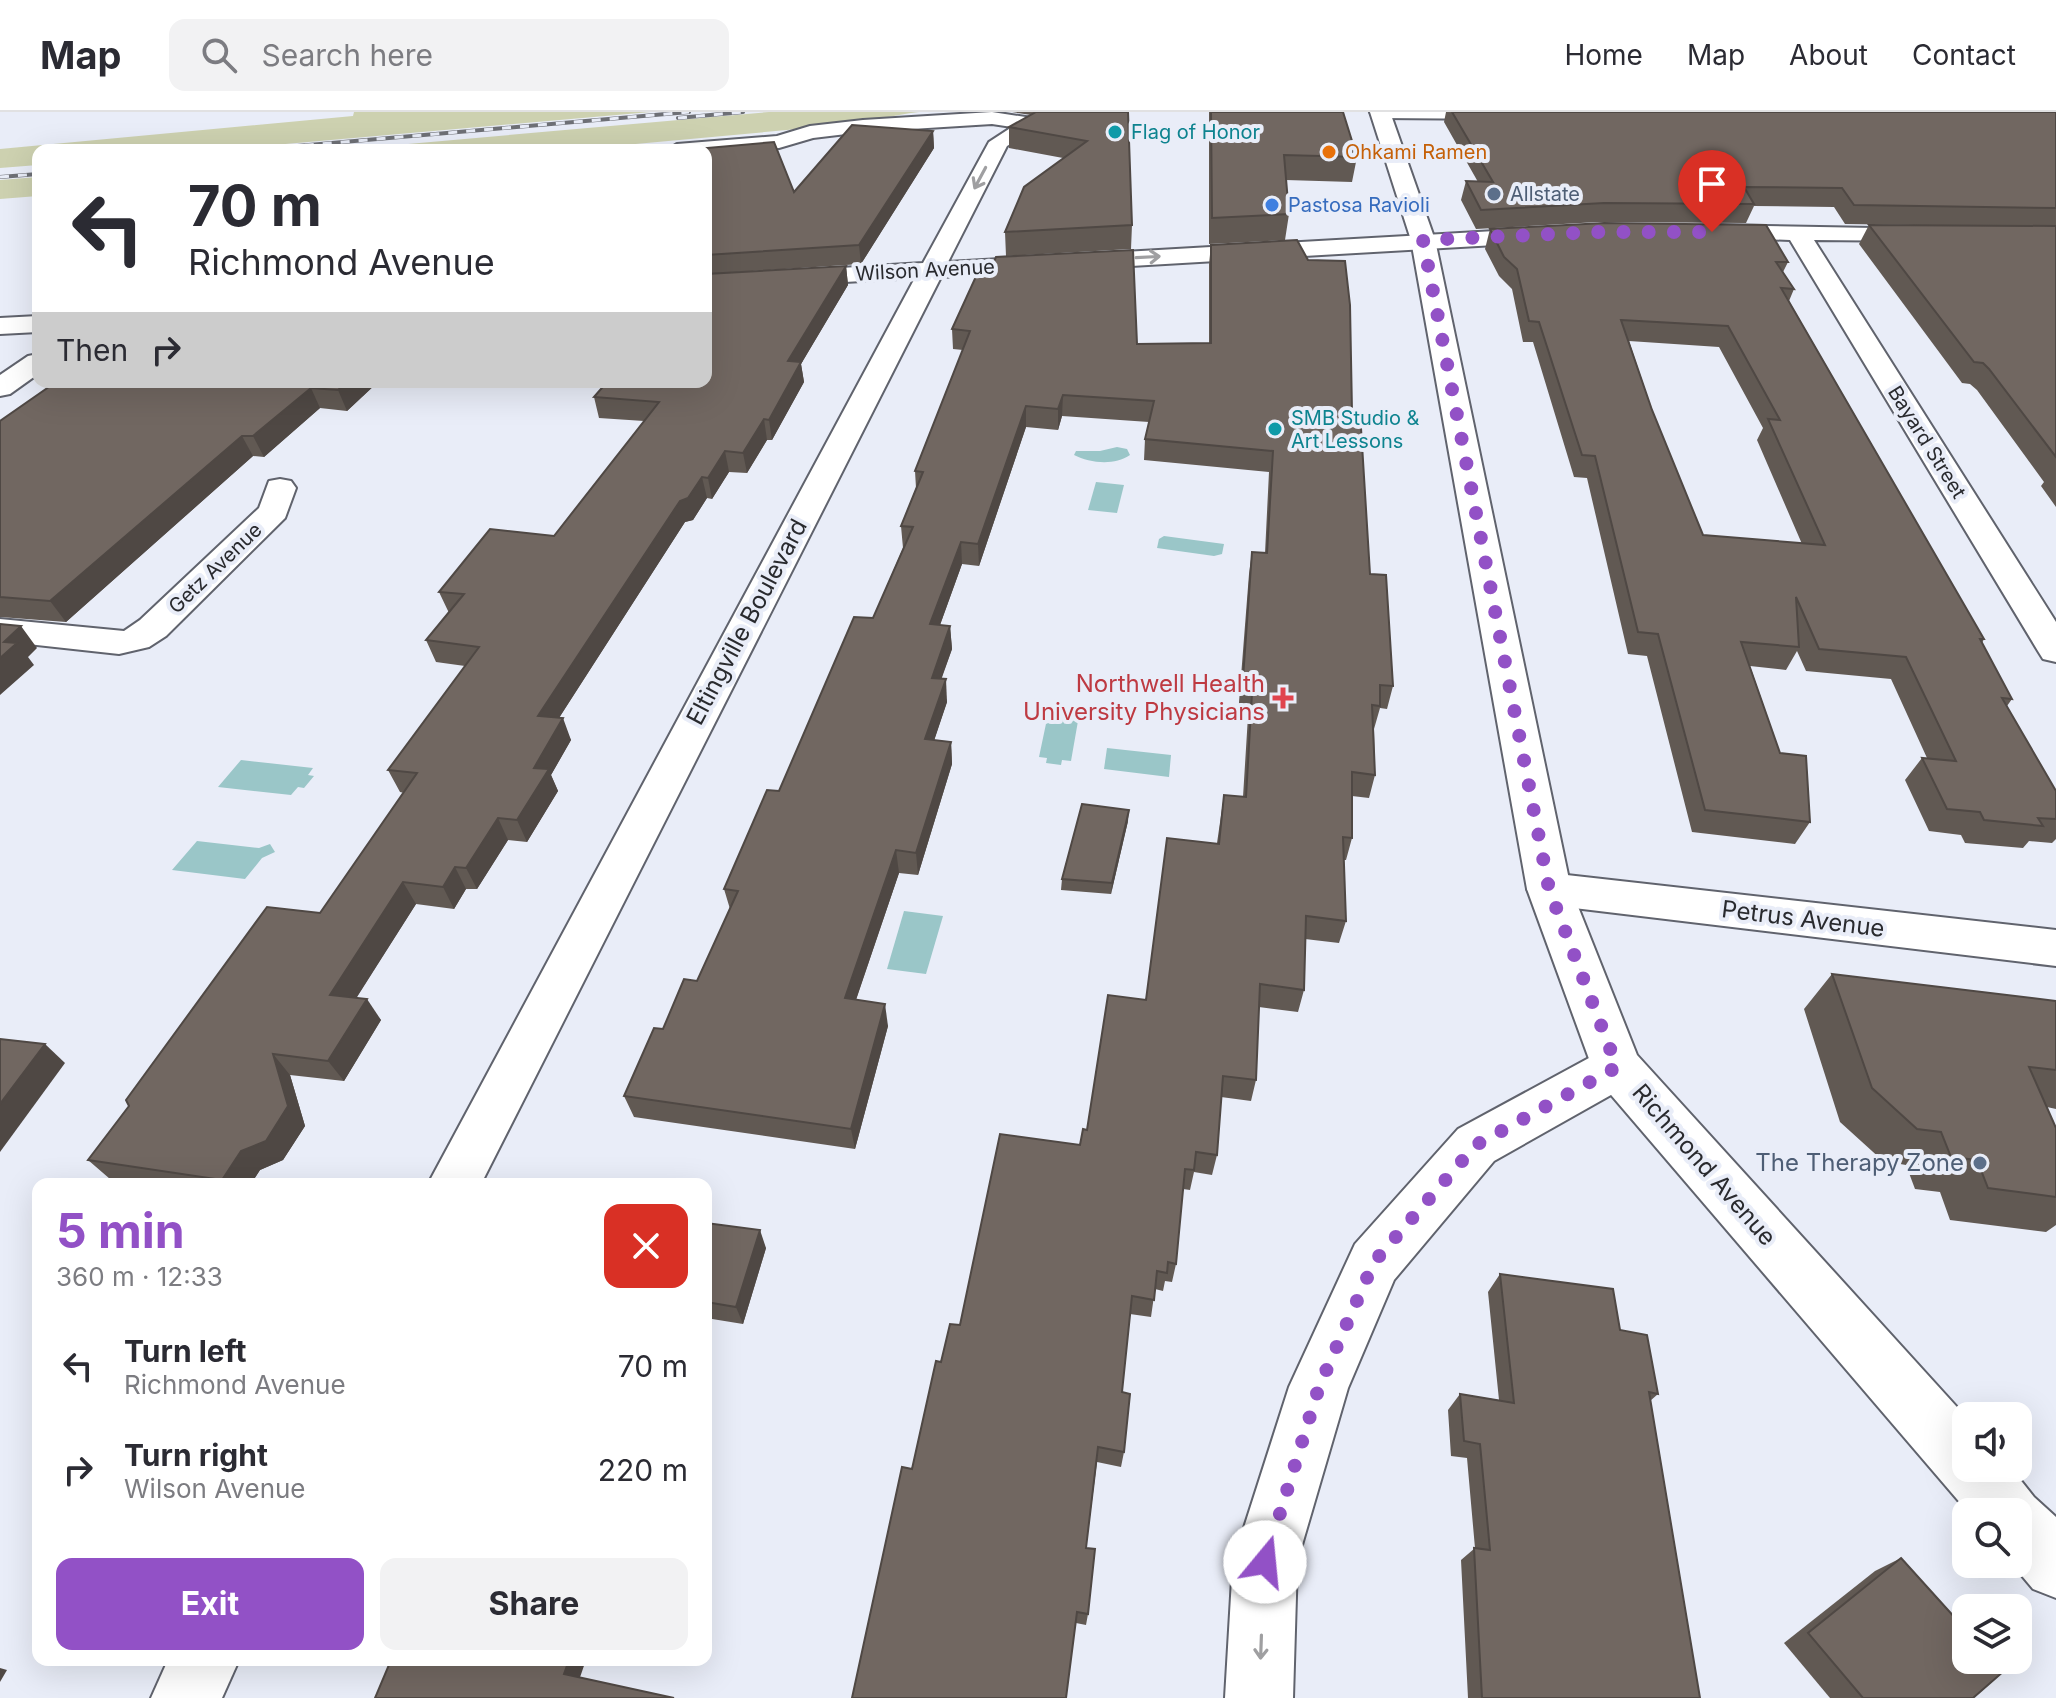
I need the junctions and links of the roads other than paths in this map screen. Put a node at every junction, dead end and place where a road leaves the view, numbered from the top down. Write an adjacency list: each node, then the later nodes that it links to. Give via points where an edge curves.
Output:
1 (1085, 112): 4 (street, Eltingville Boulevard)
2 (1380, 112): 3 (street); 10 (street, Richmond Avenue)
3 (1532, 114)
4 (1032, 124): 5 (street, via 992,118 863,126 810,132 779,142); 11 (street, Eltingville Boulevard, one-way to 11, via 999,142)
5 (712, 147)
6 (1690, 232): 7 (street)
7 (1798, 233): 9 (street); 19 (street, Bayard Street)
8 (1567, 234): 10 (street, Wilson Avenue)
9 (1940, 235)
10 (1423, 240): 11 (street, Wilson Avenue, one-way to 10); 20 (street, Richmond Avenue)
11 (930, 270): 12 (street, Wilson Avenue); 23 (street, Eltingville Boulevard)
12 (712, 283)
13 (32, 324): 14 (street)
14 (0, 326)
15 (32, 366): 16 (street)
16 (0, 388)
17 (280, 488): 18 (street, Getz Avenue, via 274,511 136,639 119,643)
18 (0, 630)
19 (2056, 651)
20 (1549, 889): 21 (street, Petrus Avenue); 22 (street, Richmond Avenue)
21 (2056, 948)
22 (1617, 1067): 24 (street, Richmond Avenue); 31 (street, one-way to 31, via 1476,1145 1374,1262 1319,1387 1265,1562)
23 (457, 1178)
24 (1952, 1447)
25 (1982, 1482): 26 (street)
26 (1997, 1498)
27 (2032, 1538): 28 (street)
28 (2056, 1566)
29 (202, 1666): 30 (street)
30 (185, 1698)
31 (1259, 1698)

